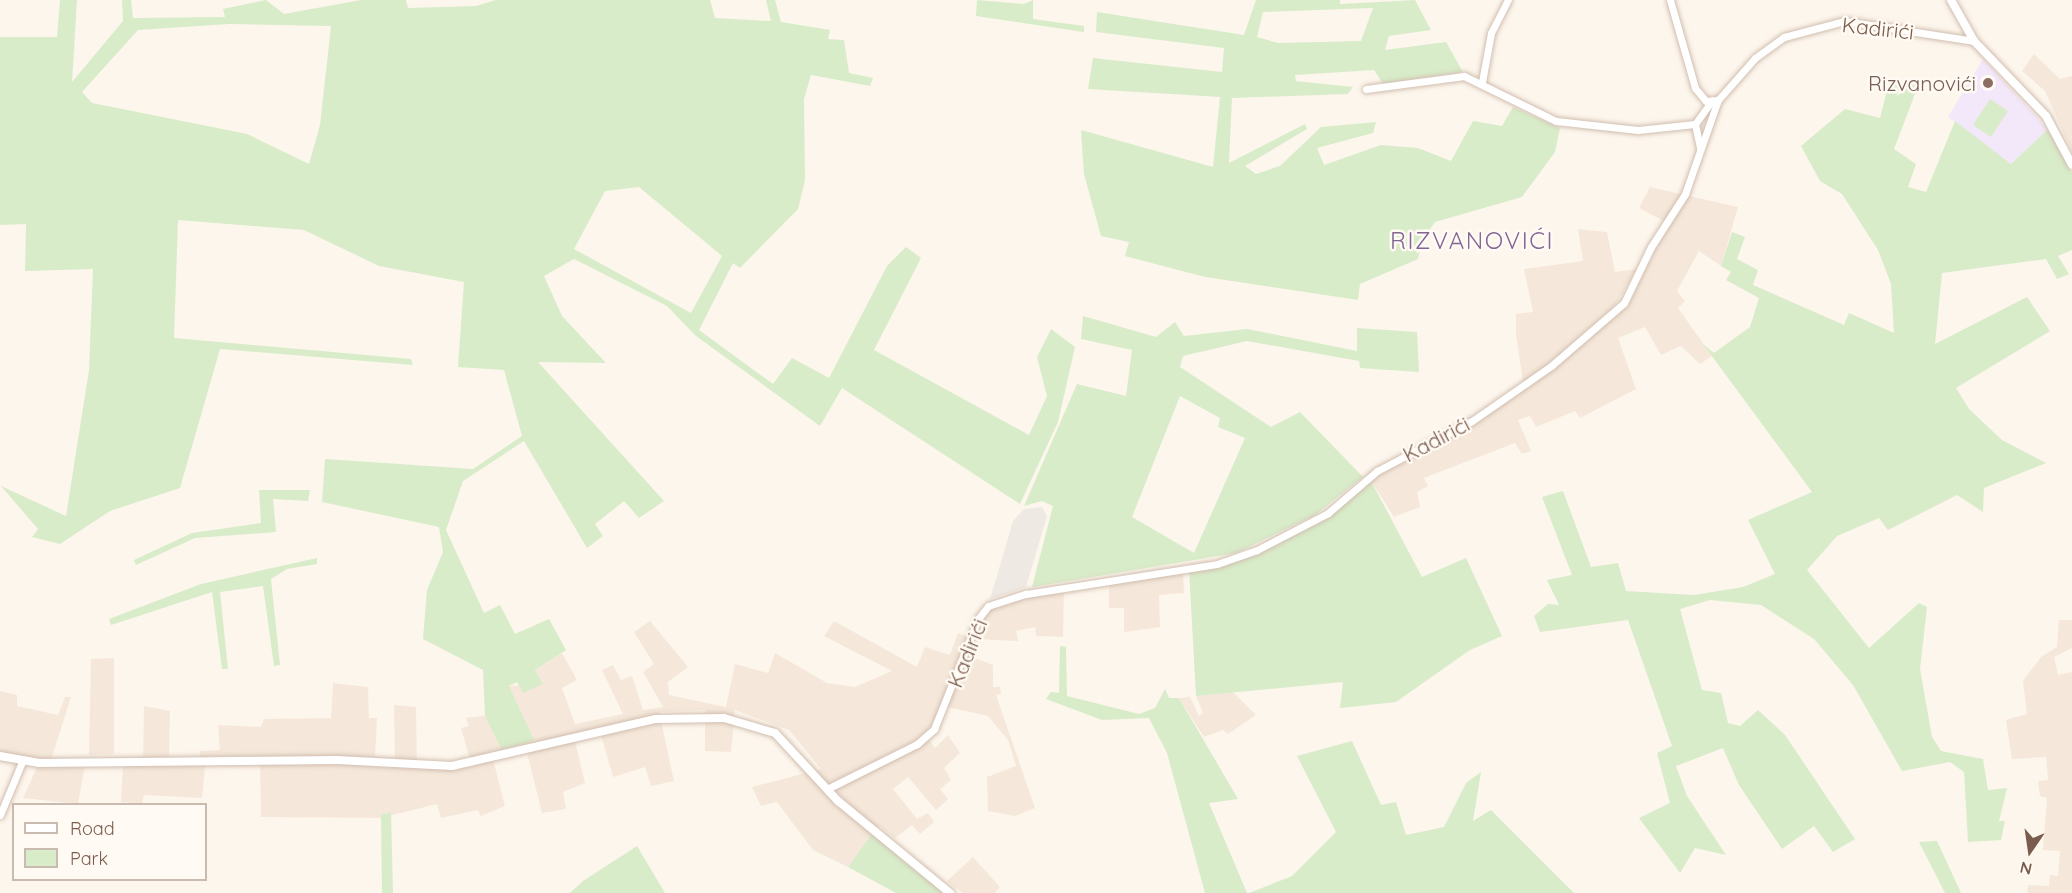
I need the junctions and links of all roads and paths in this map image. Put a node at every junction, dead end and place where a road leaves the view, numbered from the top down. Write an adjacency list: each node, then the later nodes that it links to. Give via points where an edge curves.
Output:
1 (1508, 0): 5 (street, via 1491,33)
2 (1670, 0): 7 (street, via 1695,88)
3 (1951, 0): 4 (street)
4 (1974, 41): 7 (street, Kadirići, via 1856,22 1814,26 1767,48); 10 (street, via 2040,107)
5 (1482, 81): 6 (street, via 1454,75); 8 (street, via 1556,121 1638,130)
6 (1366, 89)
7 (1715, 101): 8 (street); 9 (street, Kadirići)
8 (1695, 124): 9 (street)
9 (1700, 153): 13 (street, Kadirići, via 1685,194 1651,247 1624,303 1507,399 1377,471 1328,513 1257,550 1217,564 1026,594 988,606 978,619 934,729 917,744)
10 (2072, 165)
11 (0, 756): 12 (street)
12 (22, 762): 13 (street, via 337,759 452,766 643,722 702,717 750,722 775,733); 14 (street)
13 (827, 789): 15 (street)
14 (0, 815)
15 (950, 893)

